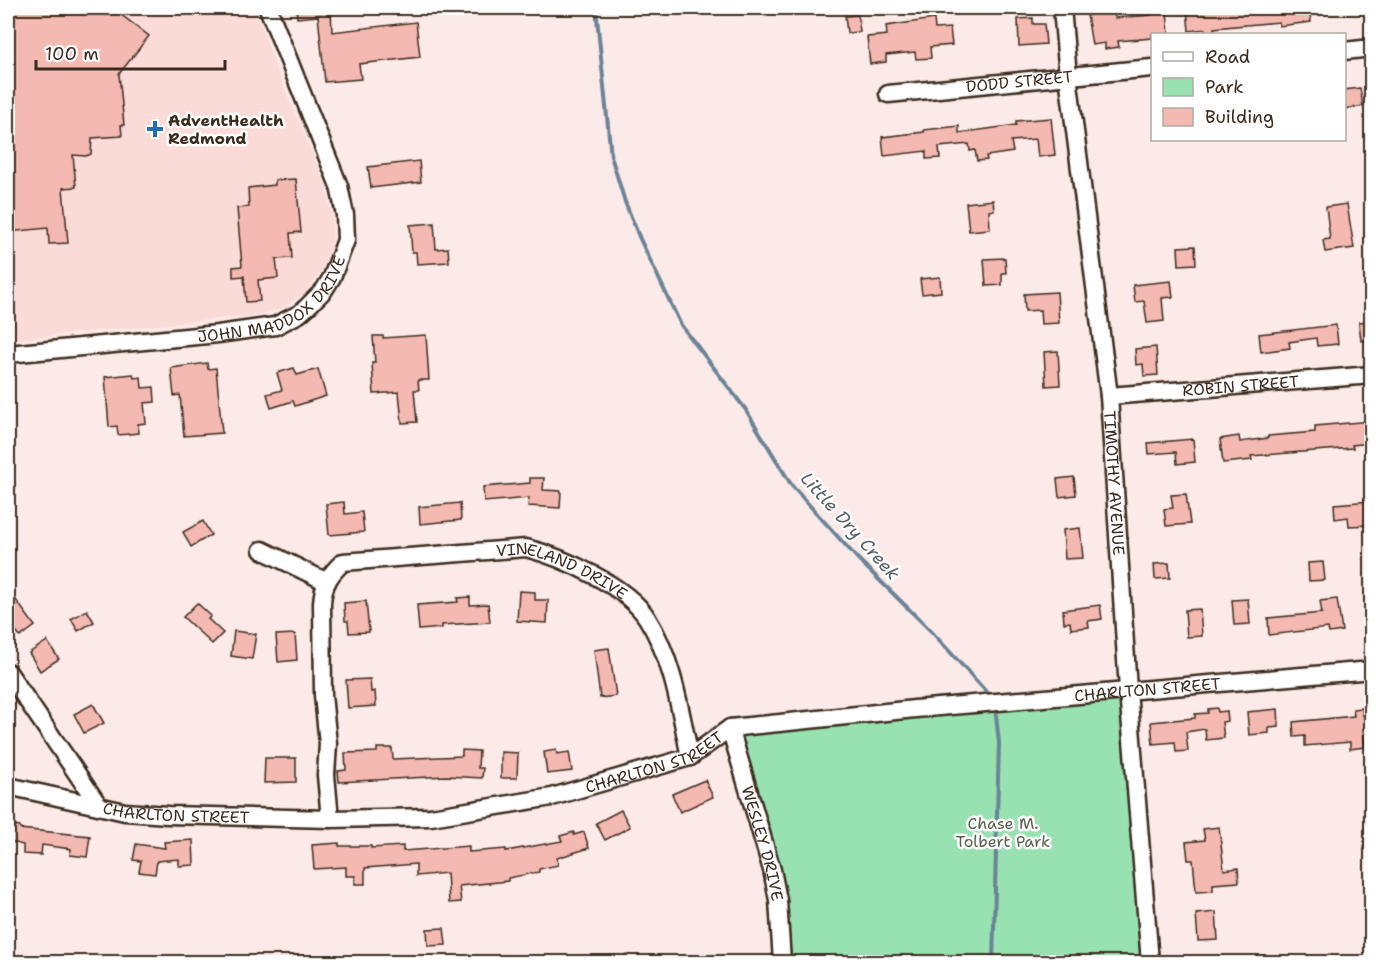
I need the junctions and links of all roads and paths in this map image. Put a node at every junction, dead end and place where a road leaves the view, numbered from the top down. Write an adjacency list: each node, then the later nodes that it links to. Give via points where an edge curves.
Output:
1 (268, 8): 8 (street, JOHN MADDOX DRIVE, via 339,186 345,215 346,240 324,290 299,314 275,326)
2 (1062, 8): 6 (street, TIMOTHY AVENUE)
3 (1371, 48): 4 (street)
4 (1346, 51)
5 (1151, 68): 6 (street, DODD STREET)
6 (1068, 76): 7 (street, DODD STREET); 10 (street, TIMOTHY AVENUE)
7 (888, 94)
8 (8, 354)
9 (1371, 375): 10 (street, ROBIN STREET)
10 (1109, 396): 15 (street, TIMOTHY AVENUE)
11 (262, 550): 12 (street)
12 (327, 582): 17 (street, VINELAND DRIVE, via 344,562 526,548 589,573 620,591 646,617 670,666); 20 (street, via 321,603)
13 (1371, 670): 15 (street, CHARLTON STREET)
14 (8, 672): 19 (street)
15 (1128, 690): 16 (street, CHARLTON STREET); 22 (street, TIMOTHY AVENUE)
16 (730, 728): 17 (street, CHARLTON STREET); 21 (street, WESLEY DRIVE, via 772,870)
17 (690, 757): 20 (street, CHARLTON STREET, via 552,797 466,812 431,817)
18 (8, 786): 19 (street, CHARLTON STREET)
19 (99, 806): 20 (street, CHARLTON STREET, via 168,815)
20 (330, 819)
21 (782, 963)
22 (1150, 963)

